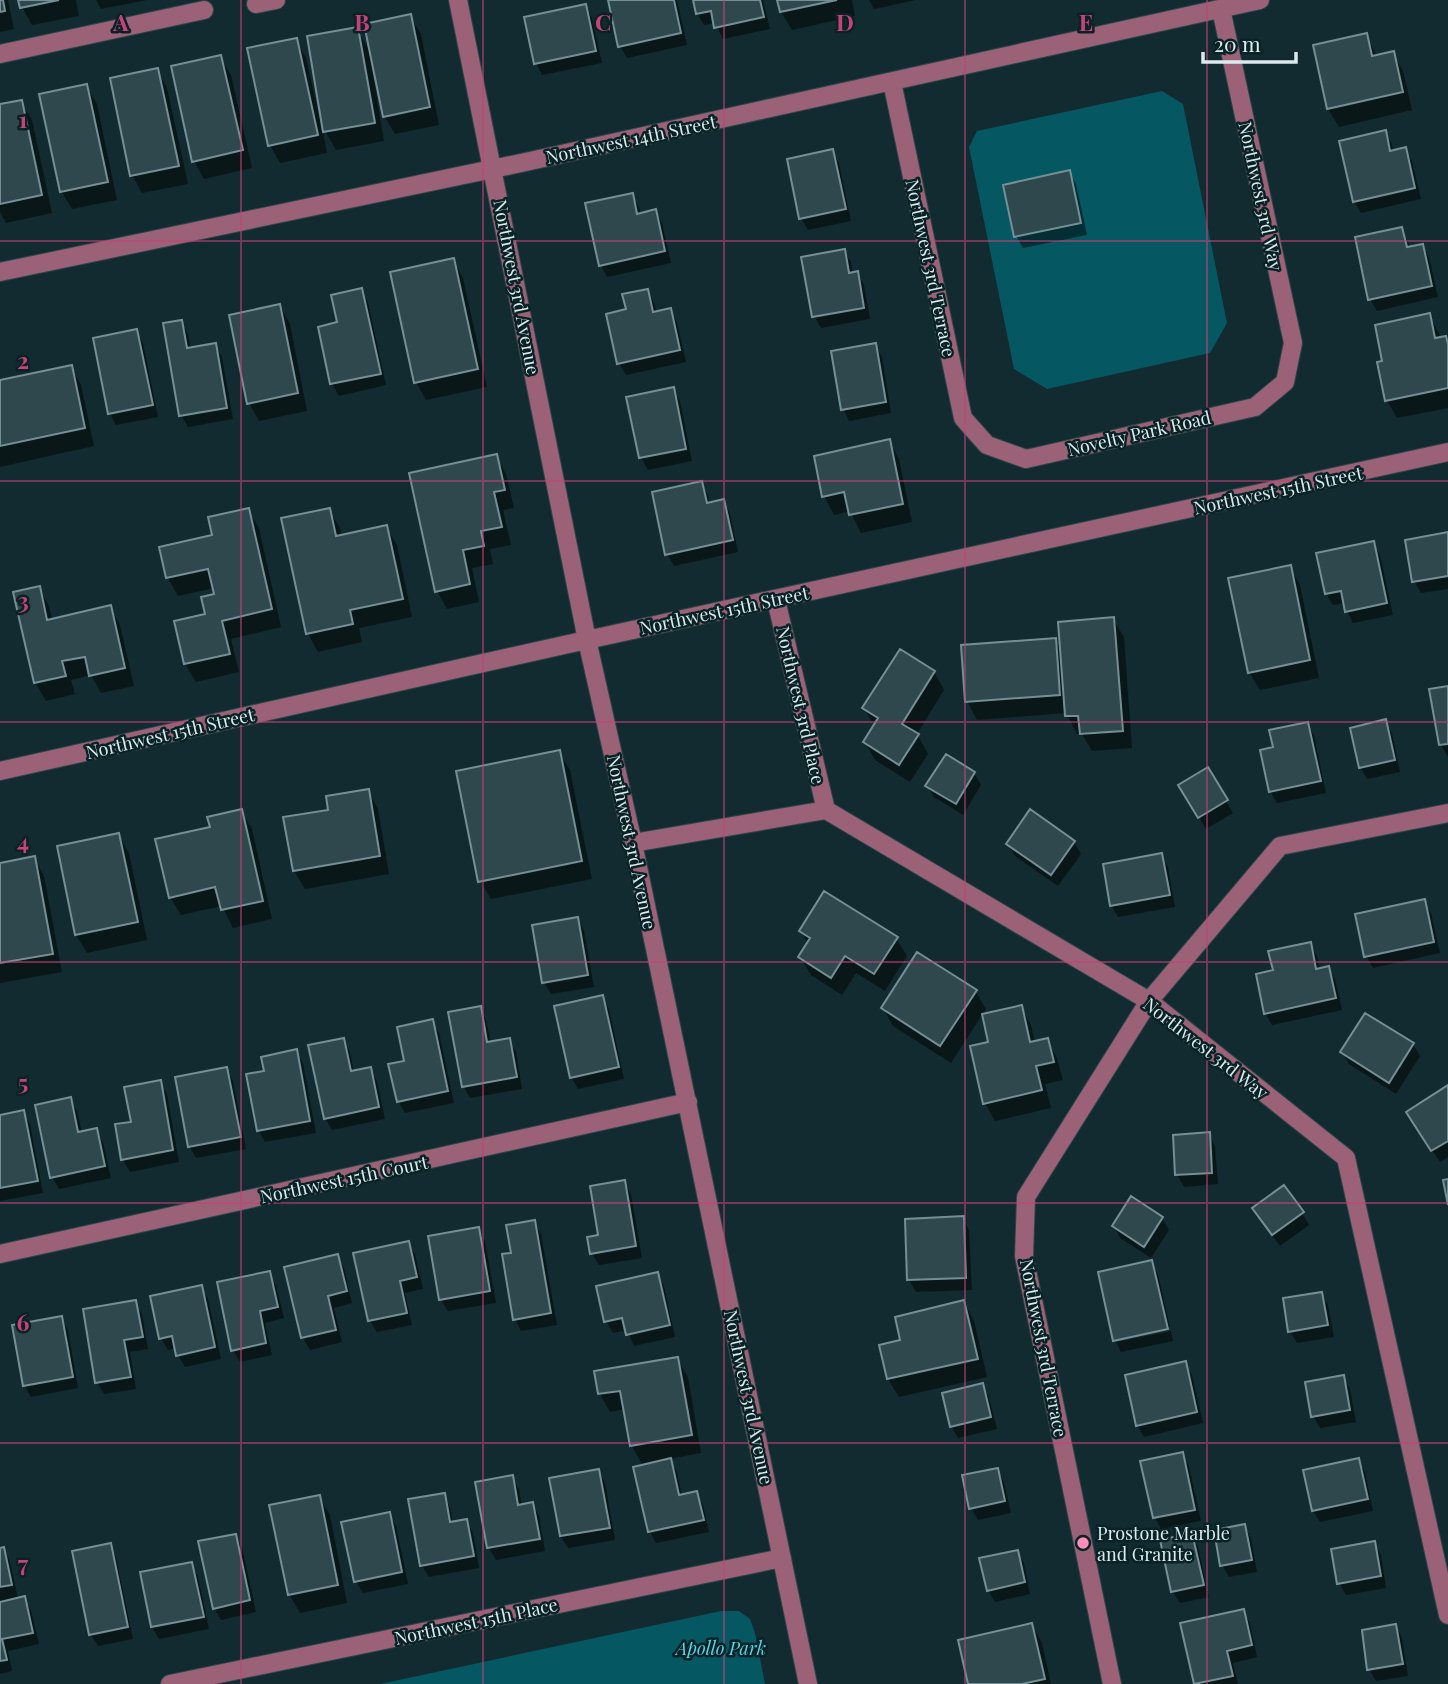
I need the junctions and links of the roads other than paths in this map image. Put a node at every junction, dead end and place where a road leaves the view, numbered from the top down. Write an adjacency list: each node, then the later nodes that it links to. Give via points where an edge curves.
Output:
1 (276, 0): 4 (street)
2 (458, 0): 9 (street, Northwest 3rd Avenue)
3 (1260, 0): 5 (street, Northwest 14th Street)
4 (256, 4)
5 (1221, 9): 8 (street, Northwest 14th Street); 11 (street, Northwest 3rd Way, via 1293,343)
6 (204, 10): 7 (street)
7 (0, 54)
8 (892, 82): 9 (street, Northwest 14th Street); 12 (street, Northwest 3rd Terrace, via 962,418)
9 (493, 169): 10 (street, Northwest 14th Street); 15 (street, Northwest 3rd Avenue)
10 (0, 272)
11 (1285, 382): 12 (street, Novelty Park Road, via 1255,407 1026,459)
12 (987, 445)
13 (1448, 452): 14 (street, Northwest 15th Street)
14 (776, 600): 15 (street, Northwest 15th Street); 17 (street, Northwest 3rd Place)
15 (587, 640): 16 (street, Northwest 15th Street); 19 (street, Northwest 3rd Avenue)
16 (0, 771)
17 (826, 810): 19 (street); 20 (street, Northwest 3rd Way)
18 (1448, 813): 20 (street, via 1280,846)
19 (633, 844): 21 (street, Northwest 3rd Avenue)
20 (1149, 1001): 24 (street, Northwest 3rd Way, via 1346,1158); 27 (street, Northwest 3rd Terrace, via 1026,1196 1024,1256)
21 (688, 1102): 22 (street, Northwest 15th Court); 23 (street, Northwest 3rd Avenue)
22 (0, 1254)
23 (782, 1558): 25 (street, Northwest 15th Place); 26 (street, Northwest 3rd Avenue)
24 (1448, 1615)
25 (170, 1684)
26 (808, 1684)
27 (1112, 1684)

